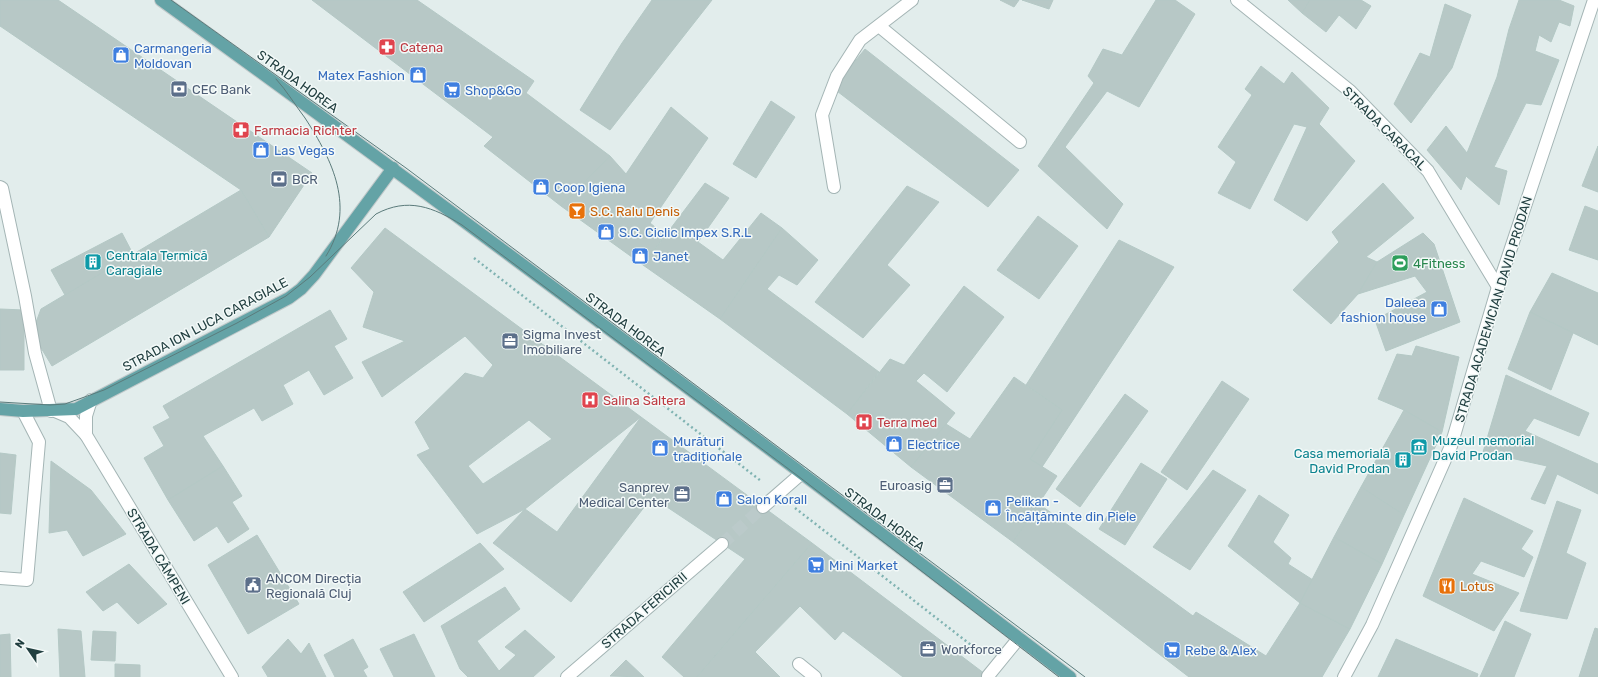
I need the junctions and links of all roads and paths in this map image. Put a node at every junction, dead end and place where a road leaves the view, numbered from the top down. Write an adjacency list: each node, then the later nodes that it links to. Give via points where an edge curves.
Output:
1 (161, 0): 7 (main road, STRADA HOREA)
2 (912, 0): 5 (street)
3 (1237, 0): 11 (street, STRADA CARACAL, via 1350,91 1428,171)
4 (1594, 0): 11 (street, STRADA ACADEMICIAN DAVID PRODAN)
5 (878, 26): 6 (street); 9 (street, via 860,40 837,76 822,116)
6 (1020, 142)
7 (394, 168): 12 (main road, STRADA ION LUCA CARAGIALE, via 301,289 282,302); 17 (main road, STRADA HOREA)
8 (0, 187): 15 (street, via 35,353)
9 (834, 187)
10 (472, 256): 18 (path)
11 (1498, 287): 30 (street, STRADA ACADEMICIAN DAVID PRODAN, via 1451,446 1372,625)
12 (91, 400): 15 (main road, STRADA ION LUCA CARAGIALE, via 76,409); 16 (street, via 86,416)
13 (0, 409): 14 (main road, STRADA ION LUCA CARAGIALE)
14 (23, 411): 15 (main road, STRADA ION LUCA CARAGIALE); 21 (street, via 39,442 27,580)
15 (53, 411): 16 (street, STRADA CÂMPENI, via 69,417)
16 (86, 435): 26 (street, STRADA CÂMPENI)
17 (802, 473): 18 (street); 22 (main road, STRADA HOREA)
18 (777, 494): 19 (street); 24 (path)
19 (763, 507)
20 (722, 544): 27 (street, STRADA FERICIRII)
21 (0, 578)
22 (1019, 638): 24 (street); 29 (main road, STRADA HOREA)
23 (799, 664): 28 (street)
24 (997, 666): 25 (street)
25 (988, 676)
26 (232, 677)
27 (567, 677)
28 (815, 677)
29 (1070, 677)
30 (1344, 677)

